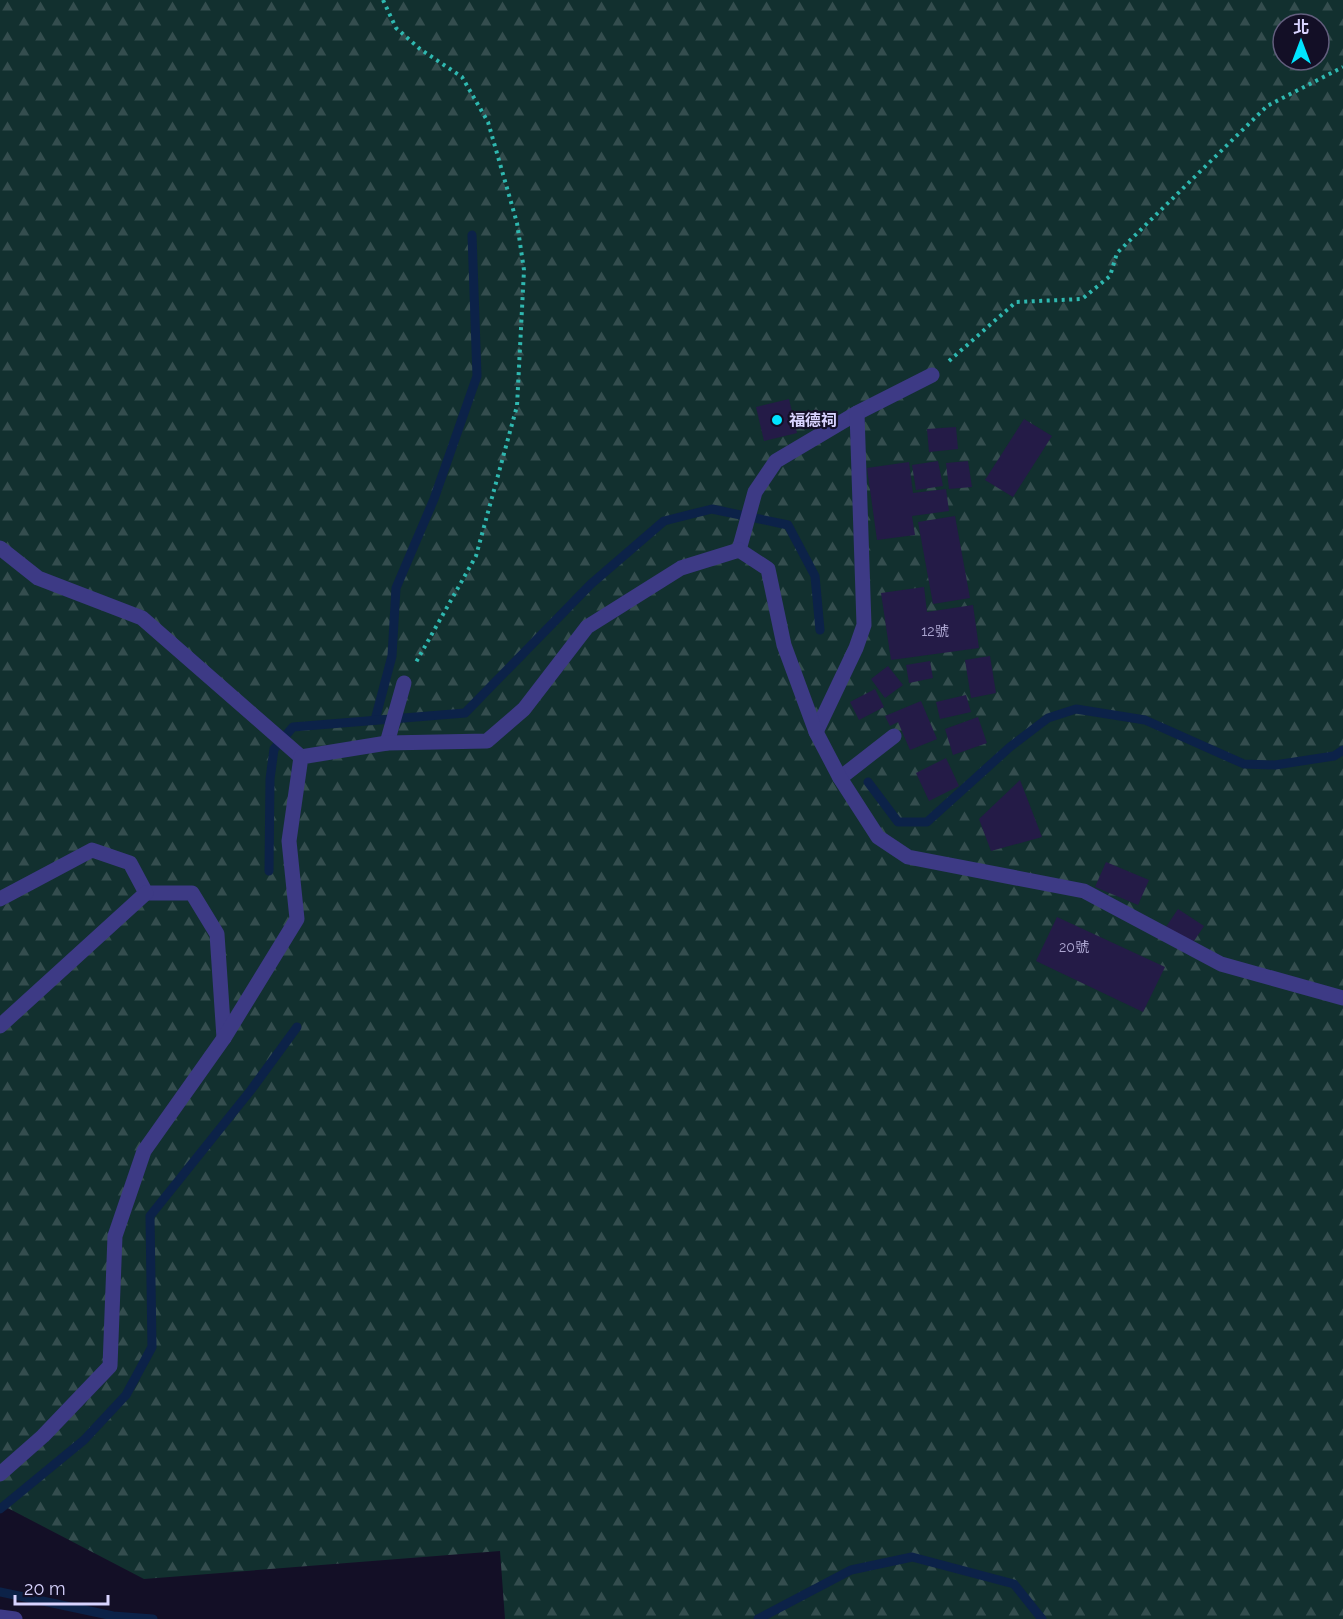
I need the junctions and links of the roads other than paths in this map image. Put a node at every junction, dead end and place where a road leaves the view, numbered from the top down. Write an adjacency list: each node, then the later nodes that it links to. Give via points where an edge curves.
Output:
1 (932, 375): 2 (street)
2 (857, 413): 4 (street, via 776,461 755,492); 6 (street, via 864,625)
3 (0, 548): 9 (street, via 38,578 142,618)
4 (739, 550): 6 (street, via 768,569 784,645); 8 (street, via 681,568 587,627 524,710 487,741)
5 (404, 683): 8 (street)
6 (816, 732): 10 (street)
7 (894, 736): 10 (street)
8 (387, 743): 9 (street)
9 (301, 757): 15 (street, via 289,841 297,919)
10 (840, 778): 13 (street, via 878,837 908,857 1084,891 1221,964)
11 (146, 893): 12 (street, via 130,863 92,850); 14 (street); 15 (street, via 192,893 217,934)
12 (0, 898)
13 (1343, 998)
14 (0, 1026)
15 (225, 1038): 16 (street, via 144,1151 115,1236 110,1366 43,1436)
16 (0, 1474)
17 (0, 1617): 18 (street)
18 (15, 1619)

